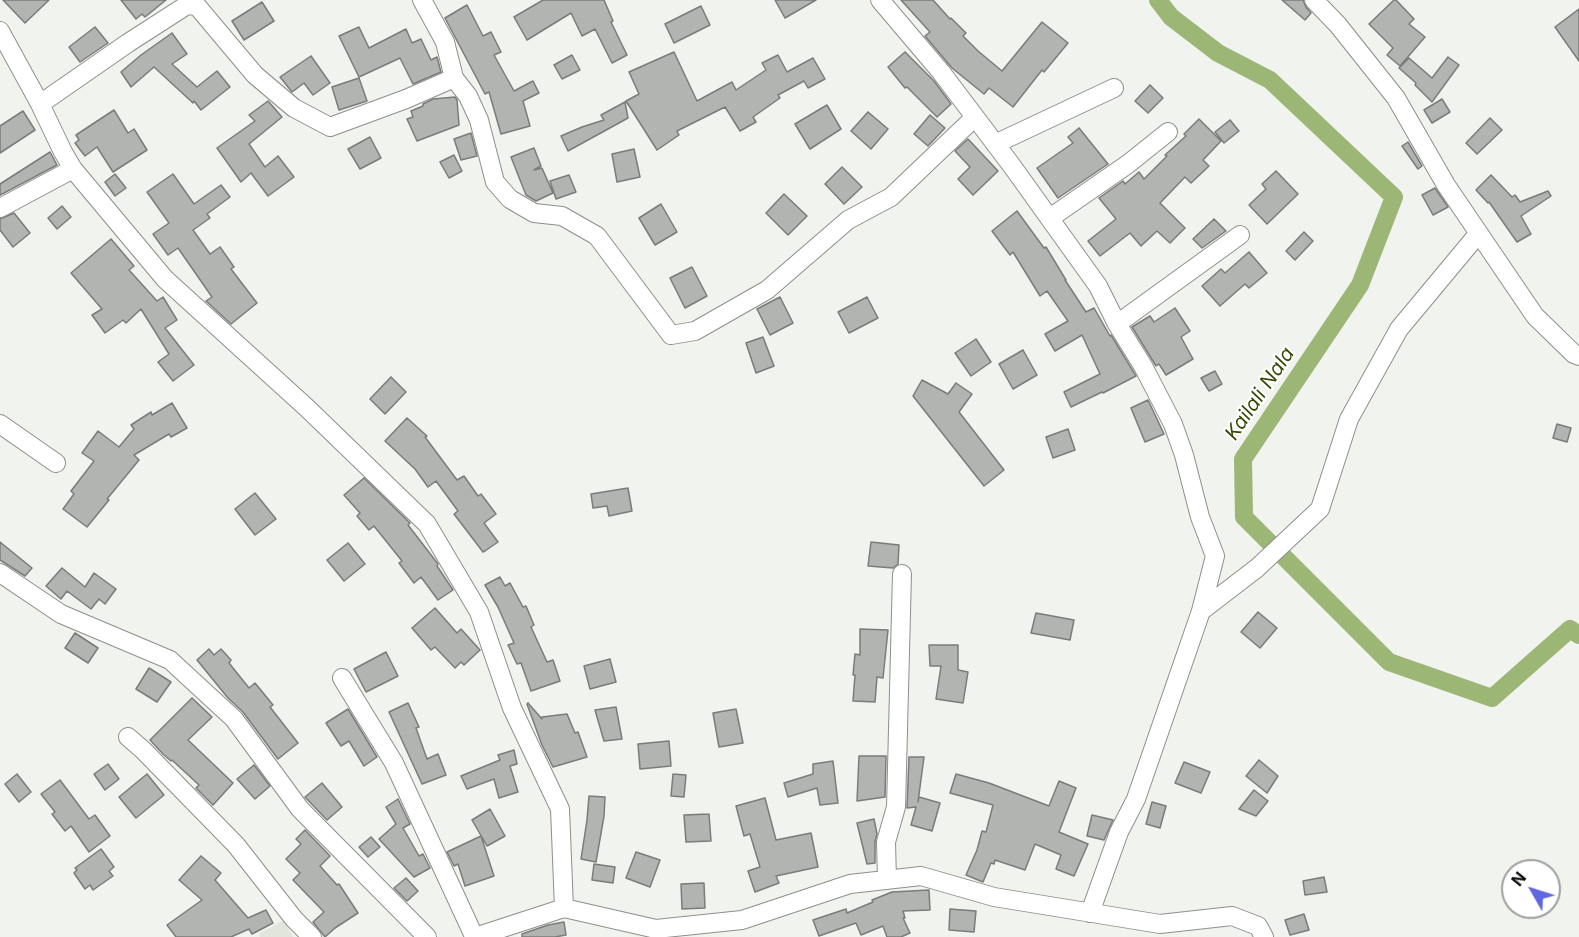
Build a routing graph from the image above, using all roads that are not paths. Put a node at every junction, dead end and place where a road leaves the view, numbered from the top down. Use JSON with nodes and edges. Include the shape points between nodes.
{"nodes":[{"id":1,"x":422,"y":0,"type":"edge"},
{"id":2,"x":880,"y":0,"type":"edge"},
{"id":3,"x":1314,"y":0,"type":"edge"},
{"id":4,"x":0,"y":31,"type":"edge"},
{"id":5,"x":454,"y":78,"type":"junction"},
{"id":6,"x":1114,"y":88,"type":"dead end"},
{"id":7,"x":40,"y":104,"type":"junction"},
{"id":8,"x":975,"y":117,"type":"junction"},
{"id":9,"x":1168,"y":132,"type":"dead end"},
{"id":10,"x":995,"y":144,"type":"junction"},
{"id":11,"x":73,"y":169,"type":"junction"},
{"id":12,"x":0,"y":208,"type":"edge"},
{"id":13,"x":1050,"y":218,"type":"junction"},
{"id":14,"x":1478,"y":234,"type":"junction"},
{"id":15,"x":1240,"y":235,"type":"dead end"},
{"id":16,"x":1117,"y":324,"type":"junction"},
{"id":17,"x":1579,"y":356,"type":"edge"},
{"id":18,"x":0,"y":424,"type":"edge"},
{"id":19,"x":56,"y":463,"type":"dead end"},
{"id":20,"x":0,"y":573,"type":"edge"},
{"id":21,"x":902,"y":574,"type":"dead end"},
{"id":22,"x":1201,"y":611,"type":"junction"},
{"id":23,"x":342,"y":678,"type":"dead end"},
{"id":24,"x":128,"y":737,"type":"dead end"},
{"id":25,"x":887,"y":880,"type":"junction"},
{"id":26,"x":564,"y":908,"type":"junction"},
{"id":27,"x":1090,"y":913,"type":"junction"},
{"id":28,"x":312,"y":937,"type":"edge"},
{"id":29,"x":427,"y":937,"type":"edge"},
{"id":30,"x":476,"y":937,"type":"edge"},
{"id":31,"x":1264,"y":937,"type":"edge"}],
"edges":[{"from":1,"to":5,"type":"street","via":[[445,42]]},
{"from":2,"to":8,"type":"street"},
{"from":3,"to":14,"type":"street","via":[[1396,98]]},
{"from":4,"to":7,"type":"street"},
{"from":5,"to":7,"type":"street","via":[[330,127],[294,108],[255,75],[197,6],[187,5]]},
{"from":5,"to":8,"type":"street","via":[[479,120],[495,182],[510,199],[534,213],[562,216],[597,236],[671,335],[695,331],[767,290],[848,220],[891,197]]},
{"from":6,"to":10,"type":"street"},
{"from":7,"to":11,"type":"street"},
{"from":8,"to":10,"type":"street"},
{"from":9,"to":13,"type":"street"},
{"from":10,"to":13,"type":"street"},
{"from":11,"to":12,"type":"street"},
{"from":11,"to":26,"type":"street","via":[[165,279],[427,524],[479,612],[512,708],[560,808]]},
{"from":13,"to":16,"type":"street","via":[[1098,286]]},
{"from":14,"to":17,"type":"street","via":[[1535,316]]},
{"from":14,"to":22,"type":"street","via":[[1399,329],[1349,420],[1320,509],[1257,568]]},
{"from":15,"to":16,"type":"street"},
{"from":16,"to":22,"type":"street","via":[[1173,424],[1215,556]]},
{"from":18,"to":19,"type":"street"},
{"from":20,"to":29,"type":"street","via":[[61,614],[170,660],[234,719],[300,809]]},
{"from":21,"to":25,"type":"street","via":[[896,807],[886,842]]},
{"from":22,"to":27,"type":"street","via":[[1136,799],[1119,832]]},
{"from":23,"to":30,"type":"street","via":[[394,763]]},
{"from":24,"to":28,"type":"street","via":[[236,844],[294,920]]},
{"from":25,"to":26,"type":"street","via":[[850,884],[742,920],[656,929]]},
{"from":25,"to":27,"type":"street","via":[[921,876],[994,897]]},
{"from":26,"to":30,"type":"street"},
{"from":27,"to":31,"type":"street","via":[[1160,924],[1232,916],[1258,926]]}]}
